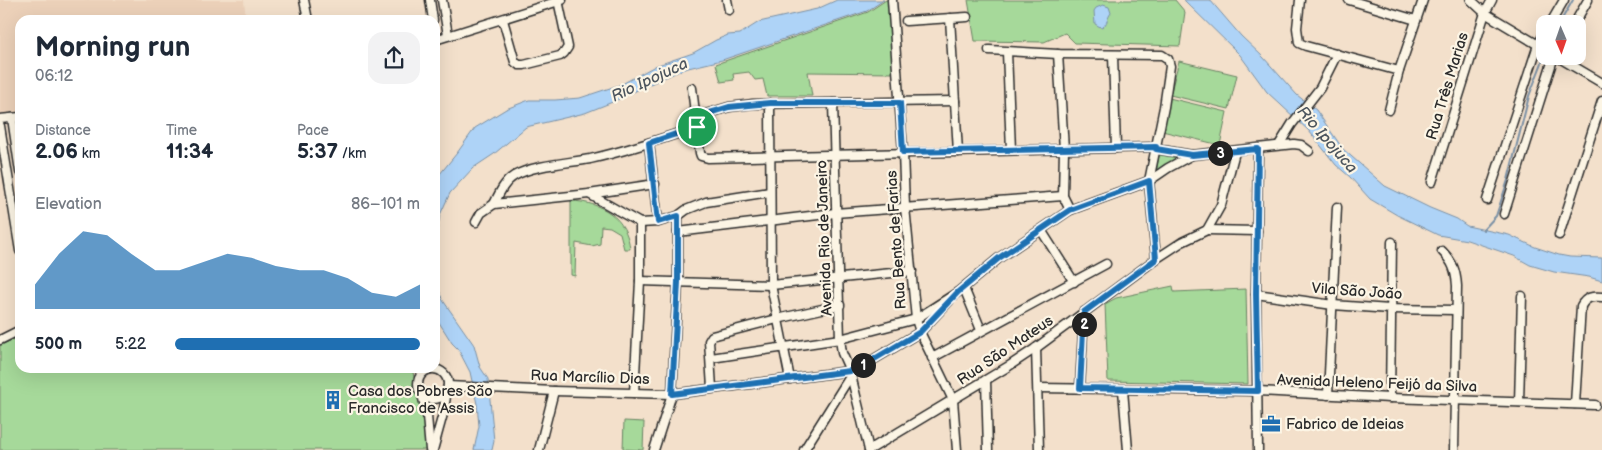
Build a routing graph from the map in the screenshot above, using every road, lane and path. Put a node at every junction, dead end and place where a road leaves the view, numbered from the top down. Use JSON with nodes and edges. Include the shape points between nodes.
{"nodes":[{"id":1,"x":304,"y":0,"type":"edge"},
{"id":2,"x":430,"y":0,"type":"edge"},
{"id":3,"x":442,"y":0,"type":"edge"},
{"id":4,"x":726,"y":0,"type":"edge"},
{"id":5,"x":892,"y":0,"type":"edge"},
{"id":6,"x":1300,"y":0,"type":"edge"},
{"id":7,"x":1349,"y":0,"type":"edge"},
{"id":8,"x":1423,"y":0,"type":"edge"},
{"id":9,"x":1471,"y":0,"type":"edge"},
{"id":10,"x":1492,"y":0,"type":"edge"},
{"id":11,"x":1564,"y":0,"type":"edge"},
{"id":12,"x":1588,"y":0,"type":"edge"},
{"id":13,"x":559,"y":1,"type":"edge"},
{"id":14,"x":729,"y":10,"type":"dead end"},
{"id":15,"x":1485,"y":13,"type":"junction"},
{"id":16,"x":307,"y":15,"type":"edge"},
{"id":17,"x":432,"y":15,"type":"edge"},
{"id":18,"x":1555,"y":15,"type":"edge"},
{"id":19,"x":1579,"y":15,"type":"edge"},
{"id":20,"x":967,"y":17,"type":"dead end"},
{"id":21,"x":950,"y":18,"type":"junction"},
{"id":22,"x":503,"y":20,"type":"junction"},
{"id":23,"x":1416,"y":20,"type":"junction"},
{"id":24,"x":906,"y":21,"type":"dead end"},
{"id":25,"x":448,"y":36,"type":"junction"},
{"id":26,"x":440,"y":37,"type":"edge"},
{"id":27,"x":1536,"y":44,"type":"edge"},
{"id":28,"x":989,"y":50,"type":"dead end"},
{"id":29,"x":1536,"y":51,"type":"edge"},
{"id":30,"x":1007,"y":52,"type":"junction"},
{"id":31,"x":1058,"y":54,"type":"junction"},
{"id":32,"x":1337,"y":54,"type":"junction"},
{"id":33,"x":1113,"y":55,"type":"junction"},
{"id":34,"x":1552,"y":65,"type":"edge"},
{"id":35,"x":1571,"y":65,"type":"edge"},
{"id":36,"x":1399,"y":71,"type":"junction"},
{"id":37,"x":1602,"y":83,"type":"edge"},
{"id":38,"x":692,"y":88,"type":"dead end"},
{"id":39,"x":1602,"y":101,"type":"edge"},
{"id":40,"x":955,"y":102,"type":"junction"},
{"id":41,"x":770,"y":103,"type":"junction"},
{"id":42,"x":833,"y":103,"type":"junction"},
{"id":43,"x":900,"y":103,"type":"junction"},
{"id":44,"x":1389,"y":110,"type":"dead end"},
{"id":45,"x":15,"y":117,"type":"edge"},
{"id":46,"x":696,"y":117,"type":"junction"},
{"id":47,"x":0,"y":119,"type":"edge"},
{"id":48,"x":0,"y":126,"type":"edge"},
{"id":49,"x":697,"y":127,"type":"junction"},
{"id":50,"x":649,"y":143,"type":"junction"},
{"id":51,"x":1279,"y":145,"type":"junction"},
{"id":52,"x":1116,"y":148,"type":"junction"},
{"id":53,"x":1156,"y":148,"type":"junction"},
{"id":54,"x":1064,"y":149,"type":"junction"},
{"id":55,"x":1258,"y":149,"type":"junction"},
{"id":56,"x":1011,"y":150,"type":"junction"},
{"id":57,"x":1309,"y":151,"type":"dead end"},
{"id":58,"x":903,"y":152,"type":"junction"},
{"id":59,"x":958,"y":152,"type":"junction"},
{"id":60,"x":1235,"y":152,"type":"junction"},
{"id":61,"x":836,"y":155,"type":"junction"},
{"id":62,"x":1192,"y":155,"type":"junction"},
{"id":63,"x":771,"y":156,"type":"junction"},
{"id":64,"x":1149,"y":181,"type":"junction"},
{"id":65,"x":1432,"y":182,"type":"dead end"},
{"id":66,"x":655,"y":184,"type":"junction"},
{"id":67,"x":770,"y":192,"type":"junction"},
{"id":68,"x":589,"y":194,"type":"junction"},
{"id":69,"x":1063,"y":196,"type":"junction"},
{"id":70,"x":1487,"y":200,"type":"dead end"},
{"id":71,"x":494,"y":204,"type":"junction"},
{"id":72,"x":905,"y":207,"type":"junction"},
{"id":73,"x":1338,"y":207,"type":"dead end"},
{"id":74,"x":1070,"y":210,"type":"junction"},
{"id":75,"x":835,"y":214,"type":"junction"},
{"id":76,"x":1504,"y":214,"type":"dead end"},
{"id":77,"x":678,"y":216,"type":"junction"},
{"id":78,"x":15,"y":220,"type":"edge"},
{"id":79,"x":770,"y":221,"type":"junction"},
{"id":80,"x":476,"y":222,"type":"dead end"},
{"id":81,"x":658,"y":222,"type":"junction"},
{"id":82,"x":640,"y":223,"type":"junction"},
{"id":83,"x":1041,"y":230,"type":"junction"},
{"id":84,"x":1207,"y":230,"type":"junction"},
{"id":85,"x":1257,"y":231,"type":"junction"},
{"id":86,"x":678,"y":232,"type":"junction"},
{"id":87,"x":1559,"y":235,"type":"dead end"},
{"id":88,"x":1392,"y":242,"type":"dead end"},
{"id":89,"x":1442,"y":251,"type":"dead end"},
{"id":90,"x":1156,"y":259,"type":"junction"},
{"id":91,"x":1106,"y":264,"type":"dead end"},
{"id":92,"x":912,"y":271,"type":"junction"},
{"id":93,"x":839,"y":277,"type":"junction"},
{"id":94,"x":640,"y":281,"type":"junction"},
{"id":95,"x":678,"y":282,"type":"junction"},
{"id":96,"x":1074,"y":282,"type":"junction"},
{"id":97,"x":771,"y":285,"type":"junction"},
{"id":98,"x":961,"y":290,"type":"junction"},
{"id":99,"x":1256,"y":294,"type":"junction"},
{"id":100,"x":1522,"y":296,"type":"dead end"},
{"id":101,"x":1602,"y":297,"type":"edge"},
{"id":102,"x":840,"y":305,"type":"junction"},
{"id":103,"x":1333,"y":305,"type":"junction"},
{"id":104,"x":1390,"y":309,"type":"junction"},
{"id":105,"x":1456,"y":310,"type":"junction"},
{"id":106,"x":1084,"y":312,"type":"junction"},
{"id":107,"x":777,"y":319,"type":"junction"},
{"id":108,"x":916,"y":319,"type":"junction"},
{"id":109,"x":981,"y":330,"type":"junction"},
{"id":110,"x":15,"y":332,"type":"edge"},
{"id":111,"x":920,"y":332,"type":"junction"},
{"id":112,"x":840,"y":339,"type":"junction"},
{"id":113,"x":0,"y":340,"type":"edge"},
{"id":114,"x":783,"y":347,"type":"junction"},
{"id":115,"x":1036,"y":348,"type":"junction"},
{"id":116,"x":711,"y":358,"type":"junction"},
{"id":117,"x":932,"y":358,"type":"junction"},
{"id":118,"x":440,"y":370,"type":"edge"},
{"id":119,"x":417,"y":373,"type":"edge"},
{"id":120,"x":423,"y":373,"type":"edge"},
{"id":121,"x":850,"y":373,"type":"junction"},
{"id":122,"x":419,"y":378,"type":"junction"},
{"id":123,"x":790,"y":379,"type":"junction"},
{"id":124,"x":986,"y":380,"type":"junction"},
{"id":125,"x":448,"y":388,"type":"junction"},
{"id":126,"x":712,"y":388,"type":"junction"},
{"id":127,"x":1038,"y":388,"type":"junction"},
{"id":128,"x":1080,"y":388,"type":"junction"},
{"id":129,"x":1123,"y":390,"type":"junction"},
{"id":130,"x":554,"y":391,"type":"junction"},
{"id":131,"x":1258,"y":391,"type":"junction"},
{"id":132,"x":634,"y":393,"type":"junction"},
{"id":133,"x":422,"y":394,"type":"junction"},
{"id":134,"x":672,"y":394,"type":"junction"},
{"id":135,"x":1328,"y":395,"type":"junction"},
{"id":136,"x":1390,"y":398,"type":"junction"},
{"id":137,"x":953,"y":400,"type":"junction"},
{"id":138,"x":1455,"y":400,"type":"junction"},
{"id":139,"x":1520,"y":402,"type":"junction"},
{"id":140,"x":1575,"y":404,"type":"junction"},
{"id":141,"x":1595,"y":405,"type":"dead end"},
{"id":142,"x":432,"y":450,"type":"edge"},
{"id":143,"x":539,"y":450,"type":"edge"},
{"id":144,"x":654,"y":450,"type":"edge"},
{"id":145,"x":804,"y":450,"type":"edge"},
{"id":146,"x":869,"y":450,"type":"edge"},
{"id":147,"x":957,"y":450,"type":"edge"},
{"id":148,"x":988,"y":450,"type":"edge"},
{"id":149,"x":1039,"y":450,"type":"edge"},
{"id":150,"x":1128,"y":450,"type":"edge"},
{"id":151,"x":1258,"y":450,"type":"edge"},
{"id":152,"x":1454,"y":450,"type":"edge"}],
"edges":[{"from":1,"to":16,"type":"street"},
{"from":2,"to":17,"type":"street"},
{"from":3,"to":25,"type":"street"},
{"from":4,"to":14,"type":"street"},
{"from":5,"to":43,"type":"street","name":"Rua Bento de Farias"},
{"from":6,"to":32,"type":"street","via":[[1299,43]]},
{"from":7,"to":23,"type":"street"},
{"from":8,"to":23,"type":"street"},
{"from":9,"to":15,"type":"street"},
{"from":10,"to":15,"type":"street","name":"Rua Três Marias"},
{"from":11,"to":18,"type":"street"},
{"from":12,"to":19,"type":"street"},
{"from":13,"to":22,"type":"street"},
{"from":13,"to":22,"type":"street","via":[[568,47],[564,53],[550,58],[524,65],[515,62]]},
{"from":15,"to":27,"type":"street"},
{"from":15,"to":65,"type":"street","name":"Rua Três Marias"},
{"from":20,"to":21,"type":"street"},
{"from":21,"to":24,"type":"street"},
{"from":21,"to":40,"type":"street"},
{"from":22,"to":25,"type":"street"},
{"from":23,"to":36,"type":"street"},
{"from":25,"to":26,"type":"street"},
{"from":28,"to":30,"type":"street"},
{"from":29,"to":70,"type":"street"},
{"from":30,"to":31,"type":"street"},
{"from":30,"to":56,"type":"street"},
{"from":31,"to":33,"type":"street"},
{"from":31,"to":54,"type":"street"},
{"from":32,"to":36,"type":"street"},
{"from":32,"to":51,"type":"street","via":[[1320,88]]},
{"from":33,"to":52,"type":"street"},
{"from":33,"to":53,"type":"street","via":[[1162,56],[1168,59],[1170,66]]},
{"from":34,"to":76,"type":"street"},
{"from":35,"to":37,"type":"street"},
{"from":36,"to":44,"type":"street"},
{"from":38,"to":46,"type":"street"},
{"from":39,"to":87,"type":"street"},
{"from":40,"to":43,"type":"street"},
{"from":40,"to":59,"type":"street"},
{"from":41,"to":42,"type":"street"},
{"from":41,"to":46,"type":"street","via":[[729,107]]},
{"from":41,"to":63,"type":"street"},
{"from":42,"to":43,"type":"street"},
{"from":42,"to":61,"type":"street","name":"Avenida Rio de Janeiro"},
{"from":43,"to":58,"type":"street","name":"Rua Bento de Farias"},
{"from":45,"to":47,"type":"street"},
{"from":46,"to":49,"type":"street"},
{"from":48,"to":78,"type":"street"},
{"from":49,"to":50,"type":"street"},
{"from":49,"to":63,"type":"street","via":[[701,156]]},
{"from":50,"to":66,"type":"street"},
{"from":50,"to":71,"type":"street","via":[[523,172],[509,179]]},
{"from":51,"to":55,"type":"street"},
{"from":51,"to":57,"type":"street","via":[[1298,144]]},
{"from":52,"to":53,"type":"street"},
{"from":52,"to":54,"type":"street"},
{"from":53,"to":62,"type":"street"},
{"from":53,"to":64,"type":"street"},
{"from":54,"to":56,"type":"street"},
{"from":54,"to":69,"type":"street"},
{"from":55,"to":60,"type":"street"},
{"from":55,"to":85,"type":"street"},
{"from":56,"to":59,"type":"street"},
{"from":58,"to":59,"type":"street"},
{"from":58,"to":61,"type":"street"},
{"from":58,"to":72,"type":"street","name":"Rua Bento de Farias"},
{"from":60,"to":62,"type":"street"},
{"from":60,"to":84,"type":"street","via":[[1222,205]]},
{"from":61,"to":63,"type":"street"},
{"from":61,"to":75,"type":"street","name":"Avenida Rio de Janeiro"},
{"from":62,"to":64,"type":"street"},
{"from":63,"to":67,"type":"street"},
{"from":64,"to":74,"type":"street"},
{"from":64,"to":90,"type":"street"},
{"from":66,"to":68,"type":"street"},
{"from":66,"to":81,"type":"street"},
{"from":67,"to":77,"type":"street","via":[[706,202]]},
{"from":67,"to":79,"type":"street"},
{"from":68,"to":71,"type":"street"},
{"from":68,"to":82,"type":"street"},
{"from":69,"to":72,"type":"street"},
{"from":69,"to":74,"type":"street"},
{"from":71,"to":80,"type":"street","via":[[481,212]]},
{"from":72,"to":75,"type":"street"},
{"from":72,"to":92,"type":"street","name":"Rua Bento de Farias"},
{"from":73,"to":103,"type":"street"},
{"from":74,"to":83,"type":"street"},
{"from":75,"to":79,"type":"street"},
{"from":75,"to":93,"type":"street","name":"Avenida Rio de Janeiro"},
{"from":77,"to":81,"type":"street"},
{"from":77,"to":86,"type":"street"},
{"from":79,"to":86,"type":"street"},
{"from":79,"to":97,"type":"street"},
{"from":81,"to":82,"type":"street"},
{"from":82,"to":94,"type":"street"},
{"from":83,"to":96,"type":"street"},
{"from":83,"to":98,"type":"street","via":[[999,258]]},
{"from":84,"to":85,"type":"street"},
{"from":84,"to":90,"type":"street","name":"Rua São Mateus"},
{"from":85,"to":99,"type":"street"},
{"from":86,"to":95,"type":"street"},
{"from":88,"to":104,"type":"street"},
{"from":89,"to":105,"type":"street","via":[[1454,265],[1457,275]]},
{"from":90,"to":106,"type":"street","name":"Rua São Mateus"},
{"from":91,"to":96,"type":"street"},
{"from":92,"to":93,"type":"street"},
{"from":92,"to":108,"type":"street","name":"Rua Bento de Farias"},
{"from":93,"to":97,"type":"street"},
{"from":93,"to":102,"type":"street","name":"Avenida Rio de Janeiro"},
{"from":94,"to":95,"type":"street"},
{"from":94,"to":132,"type":"street"},
{"from":95,"to":97,"type":"street"},
{"from":95,"to":134,"type":"street"},
{"from":96,"to":109,"type":"street"},
{"from":97,"to":107,"type":"street"},
{"from":98,"to":108,"type":"street"},
{"from":98,"to":109,"type":"street"},
{"from":98,"to":111,"type":"street"},
{"from":99,"to":103,"type":"street","name":"Vila São João"},
{"from":99,"to":131,"type":"street"},
{"from":100,"to":139,"type":"street"},
{"from":101,"to":140,"type":"street","via":[[1588,298],[1581,306]]},
{"from":102,"to":107,"type":"street"},
{"from":102,"to":112,"type":"street","name":"Avenida Rio de Janeiro"},
{"from":103,"to":104,"type":"street","name":"Vila São João"},
{"from":103,"to":135,"type":"street"},
{"from":104,"to":105,"type":"street","name":"Vila São João"},
{"from":104,"to":136,"type":"street"},
{"from":105,"to":138,"type":"street"},
{"from":106,"to":115,"type":"street","name":"Rua São Mateus"},
{"from":106,"to":128,"type":"street"},
{"from":107,"to":114,"type":"street"},
{"from":107,"to":116,"type":"street","via":[[710,338]]},
{"from":108,"to":111,"type":"street","name":"Rua Bento de Farias"},
{"from":108,"to":112,"type":"street"},
{"from":109,"to":117,"type":"street"},
{"from":110,"to":113,"type":"street"},
{"from":111,"to":117,"type":"street","name":"Rua Bento de Farias"},
{"from":111,"to":121,"type":"street"},
{"from":112,"to":114,"type":"street"},
{"from":112,"to":121,"type":"street","name":"Avenida Rio de Janeiro"},
{"from":114,"to":116,"type":"street"},
{"from":114,"to":123,"type":"street"},
{"from":115,"to":124,"type":"street","name":"Rua São Mateus"},
{"from":115,"to":127,"type":"street"},
{"from":116,"to":126,"type":"street"},
{"from":117,"to":137,"type":"street","name":"Rua Bento de Farias"},
{"from":118,"to":125,"type":"street","via":[[446,376]]},
{"from":119,"to":122,"type":"street"},
{"from":120,"to":122,"type":"street"},
{"from":121,"to":123,"type":"street","name":"Rua Marcílio Dias"},
{"from":121,"to":145,"type":"street"},
{"from":121,"to":146,"type":"street","name":"Avenida Rio de Janeiro"},
{"from":122,"to":133,"type":"street"},
{"from":123,"to":126,"type":"street","name":"Rua Marcílio Dias"},
{"from":124,"to":137,"type":"street","name":"Rua São Mateus"},
{"from":124,"to":148,"type":"street"},
{"from":125,"to":130,"type":"street","name":"Rua Marcílio Dias","via":[[468,386]]},
{"from":125,"to":133,"type":"street","via":[[444,395],[435,399]]},
{"from":125,"to":142,"type":"street"},
{"from":126,"to":134,"type":"street","name":"Rua Marcílio Dias"},
{"from":127,"to":128,"type":"street","name":"Avenida Heleno Feijó da Silva"},
{"from":127,"to":149,"type":"street"},
{"from":128,"to":129,"type":"street","name":"Avenida Heleno Feijó da Silva"},
{"from":129,"to":131,"type":"street","name":"Avenida Heleno Feijó da Silva"},
{"from":129,"to":150,"type":"street"},
{"from":130,"to":132,"type":"street","name":"Rua Marcílio Dias"},
{"from":130,"to":143,"type":"street"},
{"from":131,"to":135,"type":"street","name":"Avenida Heleno Feijó da Silva"},
{"from":131,"to":151,"type":"street"},
{"from":132,"to":134,"type":"street","name":"Rua Marcílio Dias"},
{"from":133,"to":142,"type":"street"},
{"from":134,"to":144,"type":"street"},
{"from":135,"to":136,"type":"street","name":"Avenida Heleno Feijó da Silva"},
{"from":136,"to":138,"type":"street","name":"Avenida Heleno Feijó da Silva"},
{"from":137,"to":146,"type":"street","name":"Rua São Mateus"},
{"from":137,"to":147,"type":"street"},
{"from":138,"to":139,"type":"street","name":"Avenida Heleno Feijó da Silva"},
{"from":138,"to":152,"type":"street"},
{"from":139,"to":140,"type":"street","name":"Avenida Heleno Feijó da Silva"},
{"from":140,"to":141,"type":"street","name":"Avenida Heleno Feijó da Silva"}]}
